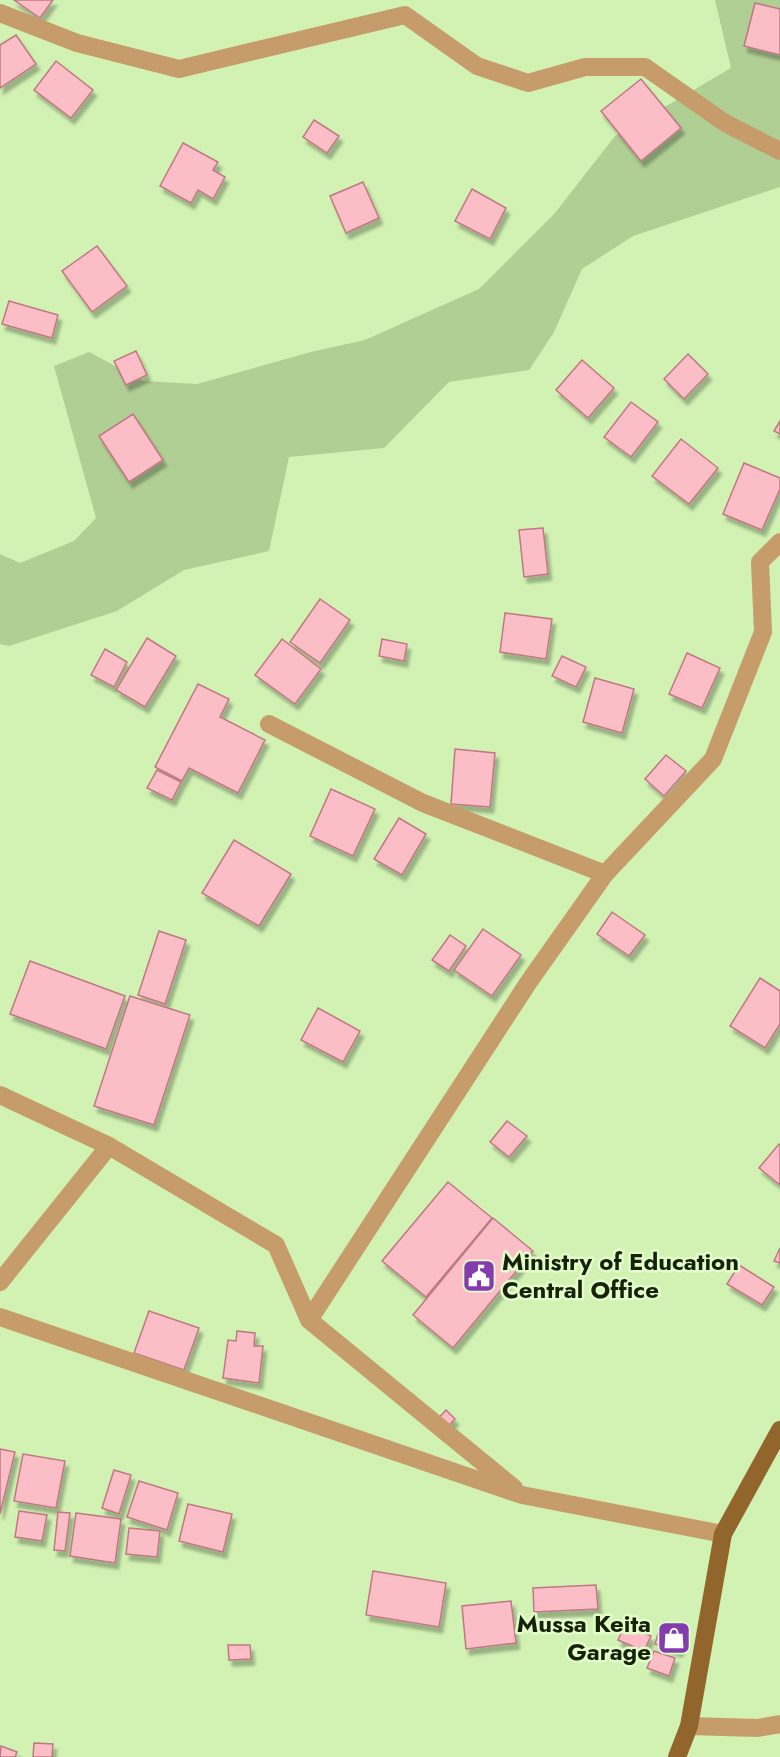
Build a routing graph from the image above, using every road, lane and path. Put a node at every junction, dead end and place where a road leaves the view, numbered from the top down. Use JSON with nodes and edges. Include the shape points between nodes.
{"nodes":[{"id":1,"x":0,"y":13,"type":"edge"},
{"id":2,"x":780,"y":151,"type":"edge"},
{"id":3,"x":780,"y":542,"type":"edge"},
{"id":4,"x":269,"y":724,"type":"dead end"},
{"id":5,"x":604,"y":874,"type":"junction"},
{"id":6,"x":0,"y":1095,"type":"edge"},
{"id":7,"x":109,"y":1146,"type":"junction"},
{"id":8,"x":0,"y":1282,"type":"edge"},
{"id":9,"x":0,"y":1317,"type":"edge"},
{"id":10,"x":309,"y":1320,"type":"junction"},
{"id":11,"x":780,"y":1430,"type":"edge"},
{"id":12,"x":522,"y":1495,"type":"junction"},
{"id":13,"x":723,"y":1534,"type":"junction"},
{"id":14,"x":780,"y":1724,"type":"edge"},
{"id":15,"x":689,"y":1726,"type":"junction"},
{"id":16,"x":677,"y":1757,"type":"edge"}],
"edges":[{"from":1,"to":2,"type":"street","via":[[77,43],[179,69],[405,15],[477,66],[528,83],[585,68],[645,67],[725,123]]},
{"from":3,"to":5,"type":"street","via":[[760,562],[763,632],[713,759]]},
{"from":4,"to":5,"type":"street","via":[[423,803]]},
{"from":5,"to":10,"type":"street","via":[[528,983]]},
{"from":6,"to":7,"type":"street"},
{"from":7,"to":8,"type":"street"},
{"from":7,"to":10,"type":"street","via":[[276,1245]]},
{"from":9,"to":12,"type":"street"},
{"from":10,"to":12,"type":"street"},
{"from":11,"to":13,"type":"main road"},
{"from":12,"to":13,"type":"street"},
{"from":13,"to":15,"type":"main road"},
{"from":14,"to":15,"type":"street","via":[[757,1728]]},
{"from":15,"to":16,"type":"main road"}]}
